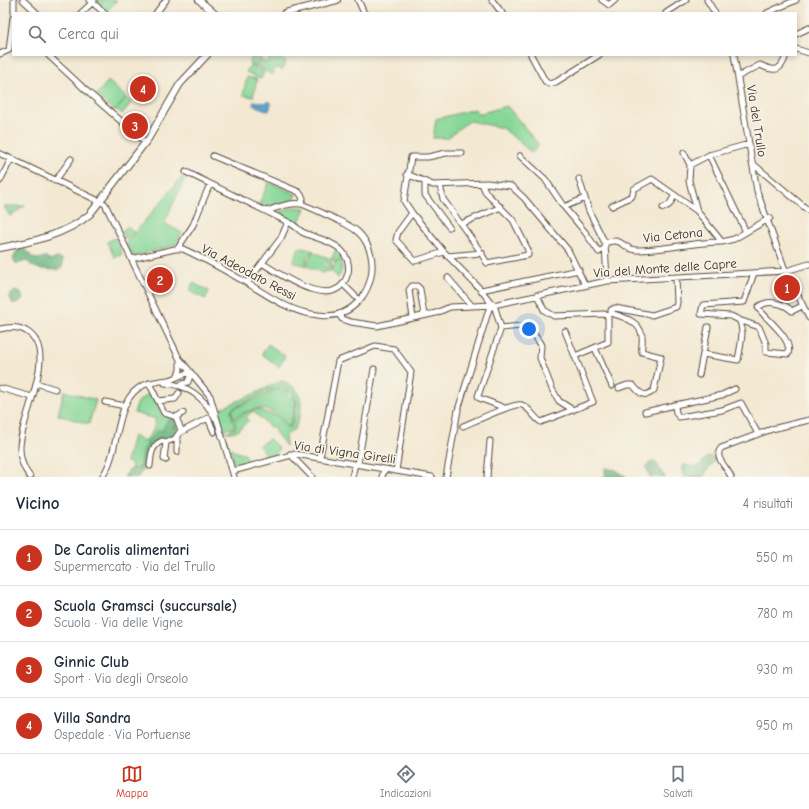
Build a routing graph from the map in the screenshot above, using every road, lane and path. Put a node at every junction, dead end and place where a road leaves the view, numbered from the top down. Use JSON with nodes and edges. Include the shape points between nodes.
{"nodes":[{"id":1,"x":14,"y":0,"type":"edge"},
{"id":2,"x":23,"y":0,"type":"edge"},
{"id":3,"x":166,"y":0,"type":"edge"},
{"id":4,"x":199,"y":0,"type":"edge"},
{"id":5,"x":338,"y":0,"type":"edge"},
{"id":6,"x":358,"y":0,"type":"edge"},
{"id":7,"x":492,"y":0,"type":"edge"},
{"id":8,"x":602,"y":0,"type":"edge"},
{"id":9,"x":615,"y":0,"type":"edge"},
{"id":10,"x":686,"y":0,"type":"edge"},
{"id":11,"x":704,"y":0,"type":"edge"},
{"id":12,"x":707,"y":0,"type":"edge"},
{"id":13,"x":796,"y":0,"type":"edge"},
{"id":14,"x":92,"y":1,"type":"edge"},
{"id":15,"x":14,"y":12,"type":"edge"},
{"id":16,"x":36,"y":12,"type":"edge"},
{"id":17,"x":82,"y":12,"type":"edge"},
{"id":18,"x":105,"y":12,"type":"edge"},
{"id":19,"x":157,"y":12,"type":"edge"},
{"id":20,"x":213,"y":12,"type":"edge"},
{"id":21,"x":289,"y":12,"type":"edge"},
{"id":22,"x":364,"y":12,"type":"edge"},
{"id":23,"x":501,"y":12,"type":"edge"},
{"id":24,"x":668,"y":12,"type":"edge"},
{"id":25,"x":710,"y":12,"type":"edge"},
{"id":26,"x":713,"y":12,"type":"edge"},
{"id":27,"x":769,"y":12,"type":"edge"},
{"id":28,"x":12,"y":26,"type":"edge"},
{"id":29,"x":809,"y":28,"type":"edge"},
{"id":30,"x":797,"y":34,"type":"edge"},
{"id":31,"x":797,"y":49,"type":"edge"},
{"id":32,"x":809,"y":53,"type":"edge"},
{"id":33,"x":0,"y":54,"type":"edge"},
{"id":34,"x":49,"y":56,"type":"edge"},
{"id":35,"x":206,"y":56,"type":"edge"},
{"id":36,"x":532,"y":56,"type":"edge"},
{"id":37,"x":597,"y":56,"type":"edge"},
{"id":38,"x":734,"y":56,"type":"edge"},
{"id":39,"x":737,"y":56,"type":"edge"},
{"id":40,"x":786,"y":56,"type":"edge"},
{"id":41,"x":740,"y":75,"type":"junction"},
{"id":42,"x":747,"y":119,"type":"junction"},
{"id":43,"x":146,"y":142,"type":"junction"},
{"id":44,"x":749,"y":144,"type":"junction"},
{"id":45,"x":462,"y":153,"type":"dead end"},
{"id":46,"x":684,"y":153,"type":"dead end"},
{"id":47,"x":1,"y":154,"type":"dead end"},
{"id":48,"x":709,"y":155,"type":"junction"},
{"id":49,"x":213,"y":156,"type":"dead end"},
{"id":50,"x":520,"y":156,"type":"dead end"},
{"id":51,"x":71,"y":158,"type":"dead end"},
{"id":52,"x":11,"y":159,"type":"junction"},
{"id":53,"x":754,"y":164,"type":"junction"},
{"id":54,"x":690,"y":165,"type":"junction"},
{"id":55,"x":186,"y":172,"type":"dead end"},
{"id":56,"x":407,"y":174,"type":"junction"},
{"id":57,"x":579,"y":179,"type":"dead end"},
{"id":58,"x":0,"y":181,"type":"edge"},
{"id":59,"x":55,"y":181,"type":"junction"},
{"id":60,"x":425,"y":183,"type":"junction"},
{"id":61,"x":210,"y":184,"type":"junction"},
{"id":62,"x":482,"y":184,"type":"junction"},
{"id":63,"x":440,"y":185,"type":"junction"},
{"id":64,"x":675,"y":195,"type":"junction"},
{"id":65,"x":585,"y":198,"type":"junction"},
{"id":66,"x":101,"y":202,"type":"junction"},
{"id":67,"x":301,"y":204,"type":"junction"},
{"id":68,"x":612,"y":206,"type":"dead end"},
{"id":69,"x":501,"y":207,"type":"junction"},
{"id":70,"x":564,"y":207,"type":"junction"},
{"id":71,"x":663,"y":208,"type":"dead end"},
{"id":72,"x":266,"y":211,"type":"junction"},
{"id":73,"x":696,"y":211,"type":"junction"},
{"id":74,"x":809,"y":211,"type":"edge"},
{"id":75,"x":412,"y":213,"type":"junction"},
{"id":76,"x":769,"y":219,"type":"junction"},
{"id":77,"x":288,"y":222,"type":"junction"},
{"id":78,"x":461,"y":224,"type":"junction"},
{"id":79,"x":449,"y":228,"type":"dead end"},
{"id":80,"x":746,"y":232,"type":"junction"},
{"id":81,"x":722,"y":242,"type":"junction"},
{"id":82,"x":605,"y":245,"type":"junction"},
{"id":83,"x":0,"y":248,"type":"edge"},
{"id":84,"x":178,"y":248,"type":"junction"},
{"id":85,"x":482,"y":253,"type":"junction"},
{"id":86,"x":446,"y":254,"type":"junction"},
{"id":87,"x":131,"y":259,"type":"junction"},
{"id":88,"x":262,"y":263,"type":"junction"},
{"id":89,"x":809,"y":264,"type":"edge"},
{"id":90,"x":579,"y":270,"type":"junction"},
{"id":91,"x":787,"y":271,"type":"junction"},
{"id":92,"x":754,"y":273,"type":"junction"},
{"id":93,"x":676,"y":277,"type":"junction"},
{"id":94,"x":448,"y":278,"type":"dead end"},
{"id":95,"x":607,"y":281,"type":"junction"},
{"id":96,"x":247,"y":283,"type":"junction"},
{"id":97,"x":342,"y":284,"type":"junction"},
{"id":98,"x":585,"y":285,"type":"junction"},
{"id":99,"x":480,"y":290,"type":"junction"},
{"id":100,"x":537,"y":295,"type":"junction"},
{"id":101,"x":359,"y":300,"type":"junction"},
{"id":102,"x":493,"y":305,"type":"junction"},
{"id":103,"x":472,"y":306,"type":"junction"},
{"id":104,"x":802,"y":306,"type":"junction"},
{"id":105,"x":809,"y":312,"type":"edge"},
{"id":106,"x":339,"y":314,"type":"junction"},
{"id":107,"x":424,"y":315,"type":"junction"},
{"id":108,"x":413,"y":318,"type":"junction"},
{"id":109,"x":809,"y":318,"type":"edge"},
{"id":110,"x":739,"y":320,"type":"junction"},
{"id":111,"x":708,"y":327,"type":"dead end"},
{"id":112,"x":501,"y":328,"type":"junction"},
{"id":113,"x":0,"y":329,"type":"edge"},
{"id":114,"x":565,"y":331,"type":"dead end"},
{"id":115,"x":595,"y":348,"type":"junction"},
{"id":116,"x":703,"y":354,"type":"junction"},
{"id":117,"x":575,"y":356,"type":"junction"},
{"id":118,"x":179,"y":358,"type":"junction"},
{"id":119,"x":374,"y":369,"type":"dead end"},
{"id":120,"x":192,"y":373,"type":"junction"},
{"id":121,"x":699,"y":376,"type":"dead end"},
{"id":122,"x":178,"y":377,"type":"junction"},
{"id":123,"x":36,"y":383,"type":"junction"},
{"id":124,"x":151,"y":383,"type":"junction"},
{"id":125,"x":179,"y":385,"type":"junction"},
{"id":126,"x":612,"y":386,"type":"dead end"},
{"id":127,"x":0,"y":388,"type":"edge"},
{"id":128,"x":619,"y":388,"type":"dead end"},
{"id":129,"x":55,"y":389,"type":"dead end"},
{"id":130,"x":735,"y":389,"type":"dead end"},
{"id":131,"x":179,"y":393,"type":"dead end"},
{"id":132,"x":32,"y":397,"type":"junction"},
{"id":133,"x":158,"y":401,"type":"junction"},
{"id":134,"x":105,"y":402,"type":"dead end"},
{"id":135,"x":675,"y":405,"type":"junction"},
{"id":136,"x":125,"y":406,"type":"junction"},
{"id":137,"x":505,"y":408,"type":"junction"},
{"id":138,"x":573,"y":410,"type":"junction"},
{"id":139,"x":645,"y":412,"type":"dead end"},
{"id":140,"x":183,"y":413,"type":"dead end"},
{"id":141,"x":176,"y":417,"type":"junction"},
{"id":142,"x":809,"y":420,"type":"edge"},
{"id":143,"x":463,"y":426,"type":"dead end"},
{"id":144,"x":220,"y":428,"type":"junction"},
{"id":145,"x":214,"y":432,"type":"dead end"},
{"id":146,"x":758,"y":434,"type":"junction"},
{"id":147,"x":178,"y":435,"type":"junction"},
{"id":148,"x":490,"y":441,"type":"dead end"},
{"id":149,"x":166,"y":442,"type":"junction"},
{"id":150,"x":177,"y":452,"type":"dead end"},
{"id":151,"x":290,"y":454,"type":"junction"},
{"id":152,"x":320,"y":457,"type":"junction"},
{"id":153,"x":166,"y":460,"type":"dead end"},
{"id":154,"x":356,"y":464,"type":"junction"},
{"id":155,"x":150,"y":466,"type":"dead end"},
{"id":156,"x":384,"y":468,"type":"junction"},
{"id":157,"x":396,"y":471,"type":"junction"},
{"id":158,"x":233,"y":474,"type":"edge"},
{"id":159,"x":409,"y":475,"type":"edge"},
{"id":160,"x":30,"y":477,"type":"edge"},
{"id":161,"x":102,"y":477,"type":"edge"},
{"id":162,"x":312,"y":477,"type":"edge"},
{"id":163,"x":352,"y":477,"type":"edge"},
{"id":164,"x":382,"y":477,"type":"edge"},
{"id":165,"x":432,"y":477,"type":"edge"},
{"id":166,"x":446,"y":477,"type":"edge"},
{"id":167,"x":487,"y":477,"type":"edge"},
{"id":168,"x":732,"y":477,"type":"edge"}],
"edges":[{"from":1,"to":15,"type":"street"},
{"from":2,"to":16,"type":"street"},
{"from":3,"to":19,"type":"street"},
{"from":4,"to":20,"type":"main road"},
{"from":5,"to":21,"type":"main road"},
{"from":6,"to":22,"type":"street"},
{"from":7,"to":23,"type":"street"},
{"from":8,"to":9,"type":"street","via":[[609,5]]},
{"from":10,"to":24,"type":"street"},
{"from":11,"to":25,"type":"street"},
{"from":12,"to":26,"type":"street"},
{"from":13,"to":27,"type":"street"},
{"from":14,"to":17,"type":"street"},
{"from":14,"to":18,"type":"street"},
{"from":28,"to":33,"type":"street","via":[[9,50]]},
{"from":29,"to":30,"type":"street"},
{"from":31,"to":32,"type":"street"},
{"from":34,"to":43,"type":"street"},
{"from":35,"to":43,"type":"main road","via":[[173,92]]},
{"from":36,"to":37,"type":"street","via":[[549,84]]},
{"from":38,"to":41,"type":"street","name":"Via del Trullo"},
{"from":39,"to":41,"type":"street","name":"Via del Trullo"},
{"from":40,"to":41,"type":"street","via":[[783,65],[777,70],[760,65]]},
{"from":41,"to":42,"type":"street","name":"Via del Trullo"},
{"from":42,"to":44,"type":"street","name":"Via del Trullo"},
{"from":42,"to":53,"type":"street","name":"Via del Trullo"},
{"from":43,"to":66,"type":"main road"},
{"from":44,"to":48,"type":"street"},
{"from":44,"to":53,"type":"street","name":"Via del Trullo"},
{"from":45,"to":56,"type":"street","via":[[412,156]]},
{"from":46,"to":54,"type":"street"},
{"from":47,"to":52,"type":"street"},
{"from":48,"to":54,"type":"street"},
{"from":48,"to":80,"type":"street"},
{"from":49,"to":67,"type":"street","via":[[299,192],[303,198]]},
{"from":50,"to":70,"type":"street","via":[[545,179]]},
{"from":51,"to":59,"type":"street"},
{"from":52,"to":58,"type":"street"},
{"from":52,"to":59,"type":"street"},
{"from":53,"to":74,"type":"street"},
{"from":53,"to":76,"type":"street","name":"Via del Trullo","via":[[759,190]]},
{"from":54,"to":73,"type":"street","via":[[689,181]]},
{"from":55,"to":61,"type":"street"},
{"from":56,"to":60,"type":"street"},
{"from":56,"to":75,"type":"street","via":[[404,199]]},
{"from":57,"to":65,"type":"street"},
{"from":59,"to":66,"type":"street"},
{"from":60,"to":63,"type":"street"},
{"from":60,"to":79,"type":"street","via":[[426,195]]},
{"from":61,"to":72,"type":"street"},
{"from":61,"to":84,"type":"street","via":[[193,225]]},
{"from":62,"to":63,"type":"street"},
{"from":62,"to":69,"type":"street","via":[[486,192]]},
{"from":62,"to":90,"type":"street","via":[[505,184],[516,190],[568,250]]},
{"from":63,"to":78,"type":"street","via":[[443,199]]},
{"from":64,"to":68,"type":"street","via":[[652,179],[635,188],[632,196]]},
{"from":64,"to":71,"type":"street","via":[[669,205]]},
{"from":64,"to":73,"type":"street"},
{"from":65,"to":70,"type":"street"},
{"from":65,"to":82,"type":"street"},
{"from":66,"to":83,"type":"main road","via":[[88,216],[66,230]]},
{"from":66,"to":87,"type":"street","via":[[106,206]]},
{"from":67,"to":72,"type":"street"},
{"from":67,"to":101,"type":"street","via":[[352,227],[365,242],[372,257],[372,272],[366,290]]},
{"from":69,"to":78,"type":"street"},
{"from":69,"to":85,"type":"street","via":[[513,220],[529,254],[488,264]]},
{"from":70,"to":82,"type":"street","name":"Via Cetona","via":[[599,252]]},
{"from":72,"to":77,"type":"street"},
{"from":73,"to":81,"type":"street"},
{"from":75,"to":86,"type":"street"},
{"from":75,"to":86,"type":"street","via":[[397,234],[396,240],[415,261]]},
{"from":76,"to":80,"type":"street","name":"Via Cetona"},
{"from":76,"to":91,"type":"street","name":"Via del Trullo"},
{"from":77,"to":88,"type":"street","via":[[281,238]]},
{"from":77,"to":97,"type":"street","via":[[342,252],[347,258],[348,267]]},
{"from":78,"to":85,"type":"street"},
{"from":80,"to":81,"type":"street","name":"Via Cetona"},
{"from":81,"to":82,"type":"street","name":"Via Cetona","via":[[634,250],[616,240]]},
{"from":82,"to":95,"type":"street"},
{"from":84,"to":87,"type":"street"},
{"from":84,"to":96,"type":"street","name":"Via Adeodato Ressi"},
{"from":85,"to":86,"type":"street"},
{"from":86,"to":99,"type":"street"},
{"from":87,"to":118,"type":"street"},
{"from":88,"to":96,"type":"street"},
{"from":88,"to":97,"type":"street","via":[[291,281],[313,290],[328,292]]},
{"from":89,"to":91,"type":"street","name":"Via del Monte delle Capre"},
{"from":90,"to":98,"type":"street"},
{"from":90,"to":99,"type":"street"},
{"from":91,"to":92,"type":"street","name":"Via del Monte delle Capre"},
{"from":91,"to":104,"type":"street","name":"Via del Trullo"},
{"from":91,"to":105,"type":"street","name":"Via del Trullo"},
{"from":92,"to":93,"type":"street","name":"Via del Monte delle Capre"},
{"from":92,"to":110,"type":"street","via":[[744,302],[703,305],[701,314],[731,316]]},
{"from":93,"to":95,"type":"street","name":"Via del Monte delle Capre"},
{"from":93,"to":128,"type":"street","via":[[676,307],[652,315],[614,308],[610,310],[611,313],[624,316],[637,326],[642,336],[642,352],[660,357],[654,390],[651,393],[642,395],[630,384]]},
{"from":94,"to":103,"type":"street"},
{"from":95,"to":98,"type":"street","name":"Via del Monte delle Capre"},
{"from":96,"to":106,"type":"street","name":"Via Adeodato Ressi","via":[[278,303],[300,311],[320,315]]},
{"from":97,"to":101,"type":"street"},
{"from":98,"to":100,"type":"street","name":"Via del Monte delle Capre"},
{"from":99,"to":102,"type":"street"},
{"from":100,"to":102,"type":"street","name":"Via del Monte delle Capre"},
{"from":100,"to":115,"type":"street","via":[[544,310],[554,316],[608,316],[608,341]]},
{"from":101,"to":106,"type":"street"},
{"from":102,"to":103,"type":"street","name":"Via del Monte delle Capre"},
{"from":102,"to":112,"type":"street"},
{"from":102,"to":166,"type":"street","via":[[489,310],[458,410]]},
{"from":103,"to":107,"type":"street","name":"Via del Monte delle Capre","via":[[450,307]]},
{"from":104,"to":109,"type":"street","name":"Via del Trullo"},
{"from":104,"to":110,"type":"street","via":[[792,311],[786,305],[776,303],[761,304],[758,307],[781,333],[789,350],[788,354],[766,352],[766,344],[759,327]]},
{"from":106,"to":108,"type":"street","name":"Via del Monte delle Capre","via":[[351,322],[374,326]]},
{"from":107,"to":108,"type":"street","name":"Via del Monte delle Capre"},
{"from":107,"to":108,"type":"street","via":[[420,289],[413,286],[409,290]]},
{"from":110,"to":116,"type":"street","via":[[741,327],[738,360]]},
{"from":111,"to":116,"type":"street"},
{"from":112,"to":137,"type":"street","via":[[478,396]]},
{"from":112,"to":138,"type":"street","via":[[521,326],[532,332],[541,345],[540,358],[550,385],[559,401]]},
{"from":113,"to":123,"type":"street","via":[[20,328],[38,342],[41,357]]},
{"from":114,"to":117,"type":"street"},
{"from":115,"to":117,"type":"street"},
{"from":115,"to":126,"type":"street"},
{"from":116,"to":121,"type":"street"},
{"from":117,"to":138,"type":"street","via":[[594,402]]},
{"from":118,"to":120,"type":"street"},
{"from":118,"to":122,"type":"street"},
{"from":119,"to":154,"type":"street"},
{"from":120,"to":122,"type":"street"},
{"from":120,"to":125,"type":"street","via":[[188,382]]},
{"from":120,"to":144,"type":"street","via":[[210,396]]},
{"from":122,"to":124,"type":"street"},
{"from":122,"to":125,"type":"street","via":[[176,382]]},
{"from":123,"to":129,"type":"street"},
{"from":123,"to":132,"type":"street"},
{"from":124,"to":125,"type":"street"},
{"from":124,"to":133,"type":"street"},
{"from":124,"to":136,"type":"street","via":[[133,392]]},
{"from":125,"to":144,"type":"street","via":[[202,399]]},
{"from":127,"to":132,"type":"street"},
{"from":130,"to":135,"type":"street","via":[[722,395]]},
{"from":131,"to":133,"type":"street","via":[[175,399]]},
{"from":132,"to":160,"type":"street","via":[[20,449],[22,462]]},
{"from":133,"to":141,"type":"street","via":[[164,413]]},
{"from":134,"to":136,"type":"street"},
{"from":135,"to":139,"type":"street"},
{"from":135,"to":146,"type":"street","via":[[677,416],[682,416],[722,410],[741,403]]},
{"from":136,"to":161,"type":"street","via":[[109,466]]},
{"from":137,"to":138,"type":"street","via":[[522,405],[541,422]]},
{"from":137,"to":143,"type":"street"},
{"from":140,"to":141,"type":"street"},
{"from":141,"to":147,"type":"street","via":[[180,424]]},
{"from":142,"to":146,"type":"street"},
{"from":144,"to":158,"type":"street"},
{"from":145,"to":147,"type":"street","via":[[208,418]]},
{"from":146,"to":168,"type":"street","via":[[719,450],[719,458]]},
{"from":147,"to":149,"type":"street"},
{"from":147,"to":150,"type":"street"},
{"from":148,"to":167,"type":"street"},
{"from":149,"to":153,"type":"street"},
{"from":149,"to":155,"type":"street","via":[[160,442],[152,450]]},
{"from":151,"to":152,"type":"street","name":"Via di Vigna Girelli"},
{"from":151,"to":158,"type":"street","name":"Via di Vigna Girelli"},
{"from":151,"to":162,"type":"street"},
{"from":152,"to":154,"type":"street","name":"Via di Vigna Girelli"},
{"from":152,"to":157,"type":"street","via":[[338,361],[378,346],[394,349],[411,372]]},
{"from":154,"to":156,"type":"street","name":"Via di Vigna Girelli"},
{"from":154,"to":163,"type":"street"},
{"from":156,"to":157,"type":"street","name":"Via di Vigna Girelli"},
{"from":156,"to":164,"type":"street"},
{"from":157,"to":159,"type":"street","name":"Via di Vigna Girelli"},
{"from":159,"to":165,"type":"street","name":"Via di Vigna Girelli"}]}
